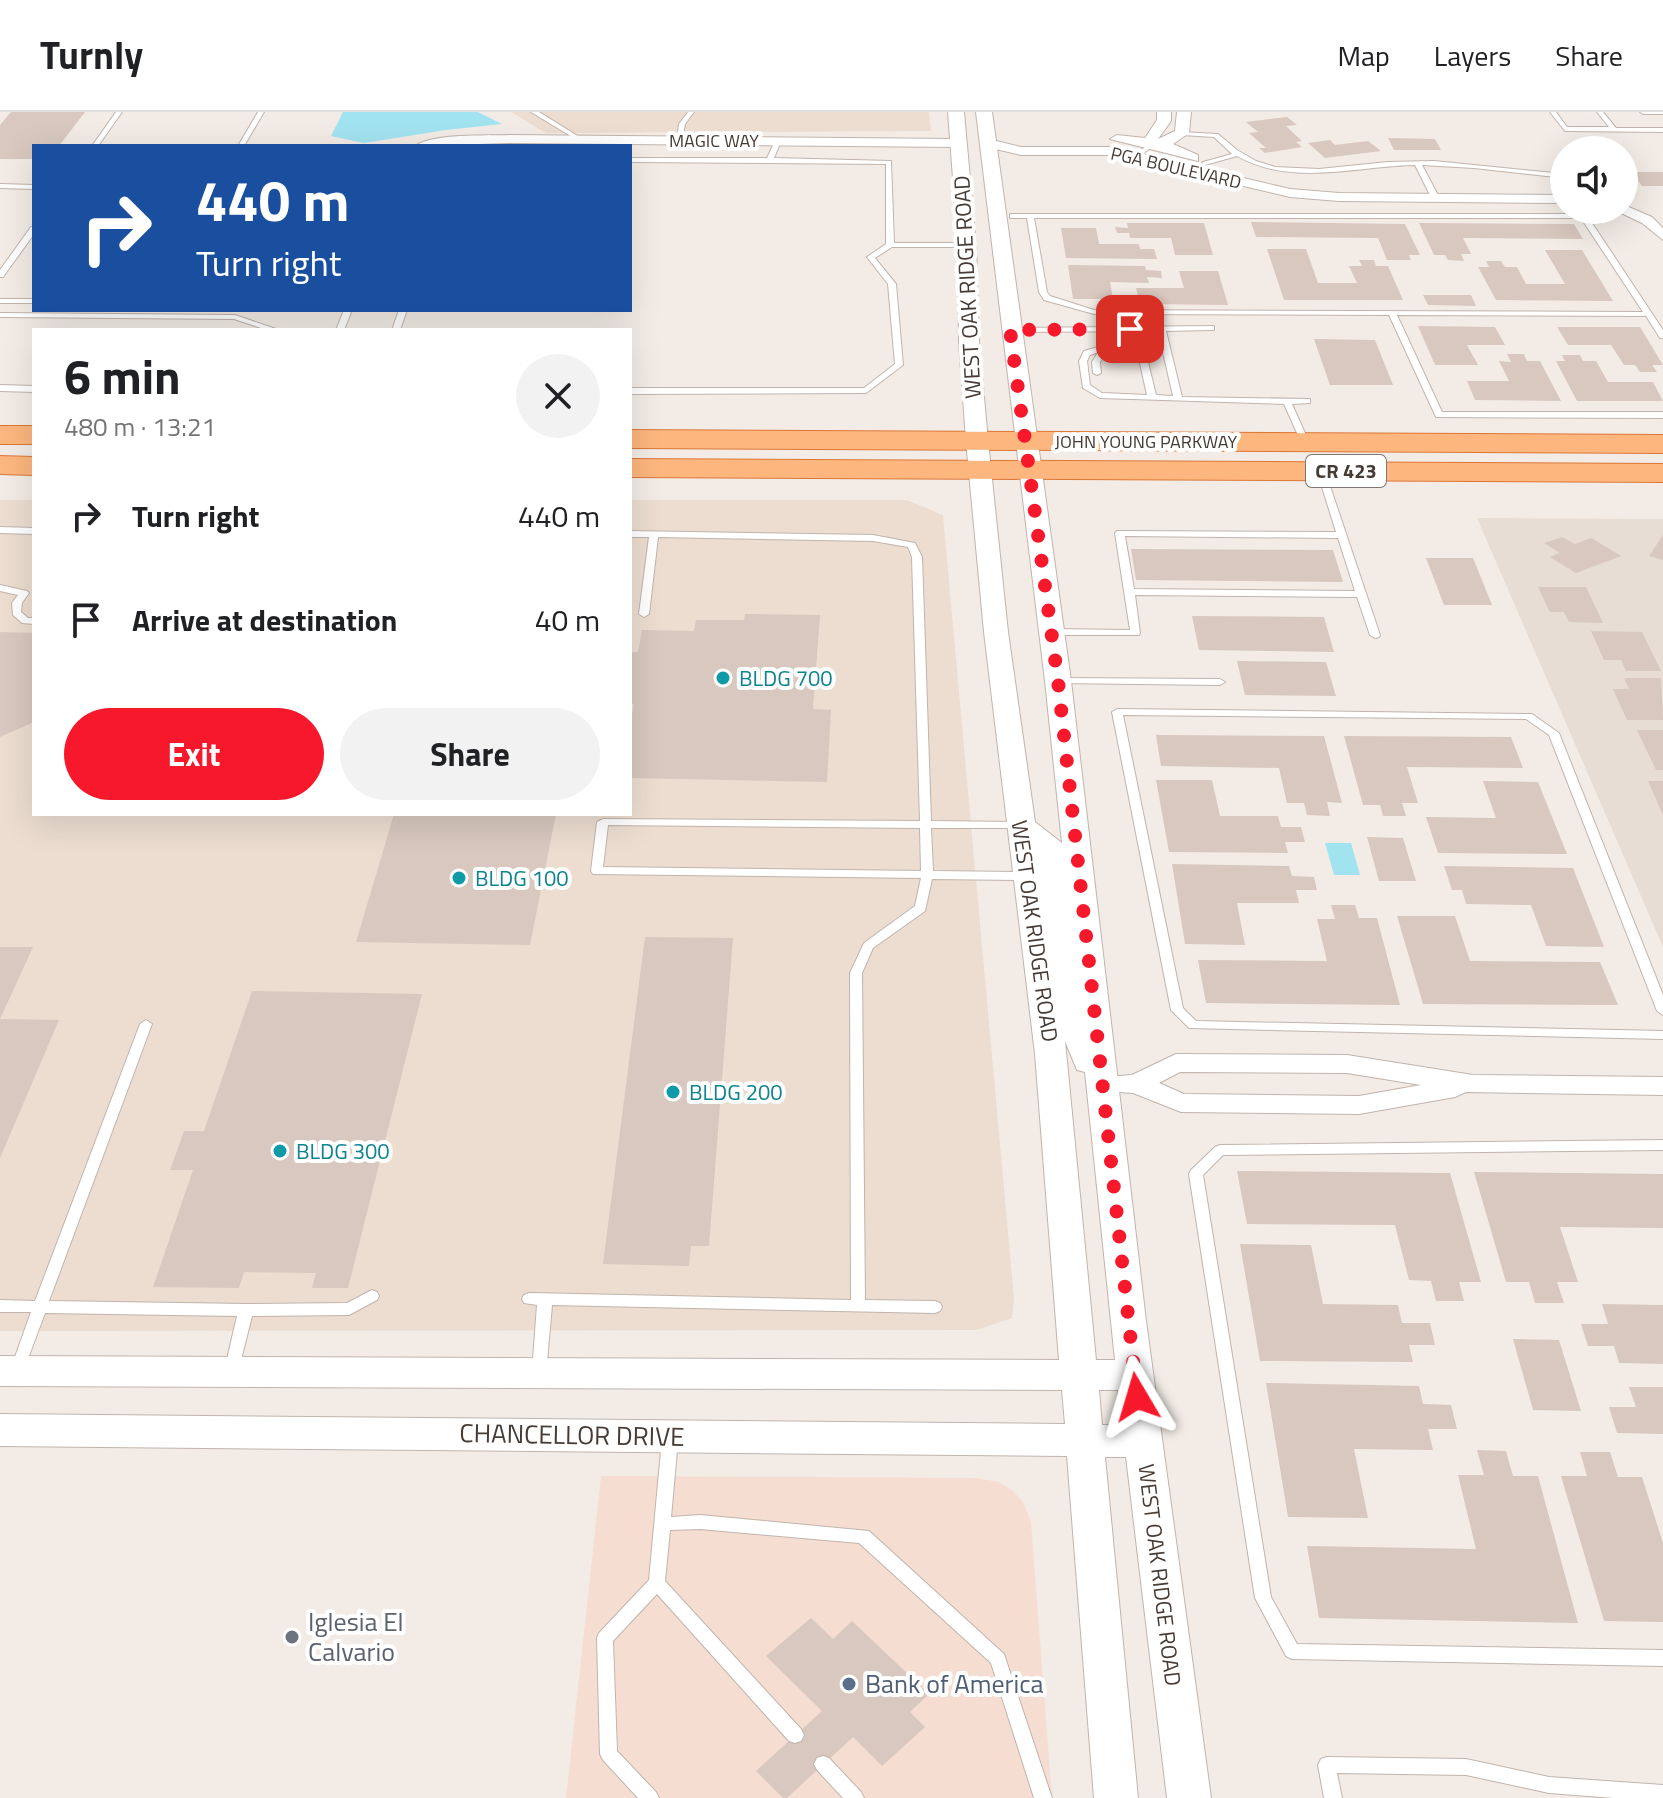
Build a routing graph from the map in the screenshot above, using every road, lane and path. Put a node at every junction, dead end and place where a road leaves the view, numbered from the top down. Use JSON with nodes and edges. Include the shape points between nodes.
{"nodes":[{"id":1,"x":119,"y":112,"type":"edge"},
{"id":2,"x":261,"y":112,"type":"edge"},
{"id":3,"x":534,"y":112,"type":"edge"},
{"id":4,"x":702,"y":112,"type":"edge"},
{"id":5,"x":956,"y":112,"type":"edge"},
{"id":6,"x":984,"y":112,"type":"edge"},
{"id":7,"x":1164,"y":112,"type":"edge"},
{"id":8,"x":1184,"y":112,"type":"edge"},
{"id":9,"x":1553,"y":112,"type":"edge"},
{"id":10,"x":1600,"y":112,"type":"edge"},
{"id":11,"x":1643,"y":112,"type":"edge"},
{"id":12,"x":1663,"y":112,"type":"edge"},
{"id":13,"x":689,"y":115,"type":"edge"},
{"id":14,"x":1614,"y":130,"type":"junction"},
{"id":15,"x":1663,"y":130,"type":"edge"},
{"id":16,"x":1182,"y":133,"type":"junction"},
{"id":17,"x":581,"y":140,"type":"junction"},
{"id":18,"x":679,"y":140,"type":"junction"},
{"id":19,"x":778,"y":141,"type":"junction"},
{"id":20,"x":958,"y":143,"type":"junction"},
{"id":21,"x":988,"y":143,"type":"junction"},
{"id":22,"x":96,"y":144,"type":"edge"},
{"id":23,"x":242,"y":144,"type":"edge"},
{"id":24,"x":437,"y":144,"type":"edge"},
{"id":25,"x":1153,"y":144,"type":"junction"},
{"id":26,"x":1235,"y":155,"type":"junction"},
{"id":27,"x":1136,"y":156,"type":"junction"},
{"id":28,"x":632,"y":160,"type":"edge"},
{"id":29,"x":770,"y":160,"type":"junction"},
{"id":30,"x":1205,"y":163,"type":"junction"},
{"id":31,"x":1418,"y":164,"type":"junction"},
{"id":32,"x":1550,"y":176,"type":"edge"},
{"id":33,"x":0,"y":186,"type":"edge"},
{"id":34,"x":32,"y":187,"type":"edge"},
{"id":35,"x":1432,"y":193,"type":"junction"},
{"id":36,"x":1550,"y":198,"type":"edge"},
{"id":37,"x":1013,"y":216,"type":"dead end"},
{"id":38,"x":1030,"y":216,"type":"junction"},
{"id":39,"x":1638,"y":216,"type":"edge"},
{"id":40,"x":32,"y":232,"type":"edge"},
{"id":41,"x":1663,"y":236,"type":"edge"},
{"id":42,"x":890,"y":245,"type":"junction"},
{"id":43,"x":967,"y":245,"type":"junction"},
{"id":44,"x":0,"y":275,"type":"edge"},
{"id":45,"x":0,"y":301,"type":"edge"},
{"id":46,"x":32,"y":301,"type":"edge"},
{"id":47,"x":1392,"y":313,"type":"junction"},
{"id":48,"x":1648,"y":314,"type":"junction"},
{"id":49,"x":0,"y":315,"type":"edge"},
{"id":50,"x":269,"y":328,"type":"edge"},
{"id":51,"x":1211,"y":328,"type":"dead end"},
{"id":52,"x":1161,"y":329,"type":"junction"},
{"id":53,"x":1010,"y":330,"type":"junction"},
{"id":54,"x":1663,"y":336,"type":"edge"},
{"id":55,"x":1166,"y":346,"type":"junction"},
{"id":56,"x":1129,"y":348,"type":"junction"},
{"id":57,"x":0,"y":388,"type":"edge"},
{"id":58,"x":32,"y":389,"type":"edge"},
{"id":59,"x":632,"y":391,"type":"edge"},
{"id":60,"x":1109,"y":396,"type":"junction"},
{"id":61,"x":1152,"y":398,"type":"junction"},
{"id":62,"x":1178,"y":399,"type":"junction"},
{"id":63,"x":1307,"y":401,"type":"dead end"},
{"id":64,"x":1287,"y":402,"type":"junction"},
{"id":65,"x":1663,"y":415,"type":"edge"},
{"id":66,"x":0,"y":435,"type":"edge"},
{"id":67,"x":32,"y":435,"type":"edge"},
{"id":68,"x":632,"y":439,"type":"edge"},
{"id":69,"x":1305,"y":442,"type":"junction"},
{"id":70,"x":1663,"y":444,"type":"edge"},
{"id":71,"x":978,"y":455,"type":"junction"},
{"id":72,"x":1026,"y":456,"type":"junction"},
{"id":73,"x":0,"y":465,"type":"edge"},
{"id":74,"x":32,"y":466,"type":"edge"},
{"id":75,"x":632,"y":468,"type":"edge"},
{"id":76,"x":1321,"y":471,"type":"junction"},
{"id":77,"x":1663,"y":473,"type":"edge"},
{"id":78,"x":0,"y":530,"type":"edge"},
{"id":79,"x":32,"y":531,"type":"edge"},
{"id":80,"x":632,"y":534,"type":"edge"},
{"id":81,"x":654,"y":534,"type":"junction"},
{"id":82,"x":1164,"y":534,"type":"junction"},
{"id":83,"x":1200,"y":534,"type":"junction"},
{"id":84,"x":1232,"y":534,"type":"junction"},
{"id":85,"x":1266,"y":535,"type":"junction"},
{"id":86,"x":1306,"y":535,"type":"junction"},
{"id":87,"x":1342,"y":535,"type":"junction"},
{"id":88,"x":1167,"y":549,"type":"dead end"},
{"id":89,"x":1204,"y":549,"type":"dead end"},
{"id":90,"x":1236,"y":549,"type":"dead end"},
{"id":91,"x":1270,"y":550,"type":"dead end"},
{"id":92,"x":1311,"y":550,"type":"dead end"},
{"id":93,"x":1172,"y":580,"type":"dead end"},
{"id":94,"x":1210,"y":580,"type":"dead end"},
{"id":95,"x":1243,"y":581,"type":"dead end"},
{"id":96,"x":1278,"y":581,"type":"dead end"},
{"id":97,"x":1320,"y":581,"type":"dead end"},
{"id":98,"x":0,"y":588,"type":"edge"},
{"id":99,"x":1130,"y":592,"type":"junction"},
{"id":100,"x":1174,"y":592,"type":"junction"},
{"id":101,"x":1213,"y":593,"type":"junction"},
{"id":102,"x":1246,"y":593,"type":"junction"},
{"id":103,"x":1281,"y":593,"type":"junction"},
{"id":104,"x":1323,"y":594,"type":"junction"},
{"id":105,"x":1361,"y":594,"type":"junction"},
{"id":106,"x":644,"y":614,"type":"dead end"},
{"id":107,"x":32,"y":621,"type":"edge"},
{"id":108,"x":1050,"y":632,"type":"junction"},
{"id":109,"x":1375,"y":635,"type":"dead end"},
{"id":110,"x":1058,"y":681,"type":"junction"},
{"id":111,"x":1220,"y":682,"type":"dead end"},
{"id":112,"x":924,"y":825,"type":"junction"},
{"id":113,"x":1020,"y":825,"type":"junction"},
{"id":114,"x":927,"y":875,"type":"junction"},
{"id":115,"x":1027,"y":876,"type":"junction"},
{"id":116,"x":1663,"y":1011,"type":"edge"},
{"id":117,"x":146,"y":1024,"type":"dead end"},
{"id":118,"x":1663,"y":1035,"type":"edge"},
{"id":119,"x":1102,"y":1084,"type":"junction"},
{"id":120,"x":1136,"y":1084,"type":"junction"},
{"id":121,"x":1473,"y":1084,"type":"junction"},
{"id":122,"x":1663,"y":1086,"type":"edge"},
{"id":123,"x":1663,"y":1145,"type":"edge"},
{"id":124,"x":372,"y":1296,"type":"dead end"},
{"id":125,"x":529,"y":1299,"type":"dead end"},
{"id":126,"x":545,"y":1300,"type":"junction"},
{"id":127,"x":0,"y":1306,"type":"edge"},
{"id":128,"x":858,"y":1306,"type":"junction"},
{"id":129,"x":40,"y":1307,"type":"junction"},
{"id":130,"x":935,"y":1307,"type":"dead end"},
{"id":131,"x":246,"y":1310,"type":"junction"},
{"id":132,"x":8,"y":1371,"type":"edge"},
{"id":133,"x":231,"y":1372,"type":"junction"},
{"id":134,"x":539,"y":1373,"type":"junction"},
{"id":135,"x":1078,"y":1375,"type":"junction"},
{"id":136,"x":1135,"y":1375,"type":"junction"},
{"id":137,"x":0,"y":1430,"type":"edge"},
{"id":138,"x":670,"y":1436,"type":"junction"},
{"id":139,"x":1083,"y":1441,"type":"junction"},
{"id":140,"x":1143,"y":1441,"type":"junction"},
{"id":141,"x":663,"y":1524,"type":"junction"},
{"id":142,"x":657,"y":1583,"type":"junction"},
{"id":143,"x":1663,"y":1658,"type":"edge"},
{"id":144,"x":795,"y":1735,"type":"dead end"},
{"id":145,"x":823,"y":1764,"type":"dead end"},
{"id":146,"x":1663,"y":1793,"type":"edge"},
{"id":147,"x":650,"y":1798,"type":"edge"},
{"id":148,"x":855,"y":1798,"type":"edge"},
{"id":149,"x":1043,"y":1798,"type":"edge"},
{"id":150,"x":1116,"y":1798,"type":"edge"},
{"id":151,"x":1189,"y":1798,"type":"edge"},
{"id":152,"x":1333,"y":1798,"type":"edge"}],
"edges":[{"from":1,"to":22,"type":"lane"},
{"from":2,"to":23,"type":"lane"},
{"from":3,"to":17,"type":"lane"},
{"from":4,"to":13,"type":"lane"},
{"from":5,"to":20,"type":"street","name":"WEST OAK RIDGE ROAD"},
{"from":6,"to":21,"type":"street","name":"WEST OAK RIDGE ROAD"},
{"from":7,"to":25,"type":"street","via":[[1164,121],[1151,136]]},
{"from":8,"to":16,"type":"street"},
{"from":9,"to":14,"type":"lane","via":[[1565,129]]},
{"from":10,"to":14,"type":"lane"},
{"from":11,"to":12,"type":"lane"},
{"from":13,"to":18,"type":"lane"},
{"from":14,"to":15,"type":"lane"},
{"from":16,"to":25,"type":"street"},
{"from":16,"to":26,"type":"lane","via":[[1216,135]]},
{"from":17,"to":18,"type":"street","name":"MAGIC WAY"},
{"from":17,"to":24,"type":"street","name":"MAGIC WAY"},
{"from":18,"to":19,"type":"street","name":"MAGIC WAY"},
{"from":19,"to":20,"type":"street","name":"MAGIC WAY"},
{"from":19,"to":29,"type":"lane"},
{"from":20,"to":21,"type":"street"},
{"from":20,"to":43,"type":"street","name":"WEST OAK RIDGE ROAD"},
{"from":21,"to":25,"type":"street","name":"PGA BOULEVARD","via":[[1047,137]]},
{"from":21,"to":27,"type":"street","name":"PGA BOULEVARD","via":[[1021,151]]},
{"from":21,"to":53,"type":"street","name":"WEST OAK RIDGE ROAD"},
{"from":25,"to":27,"type":"lane"},
{"from":25,"to":30,"type":"street","name":"PGA BOULEVARD"},
{"from":26,"to":30,"type":"lane"},
{"from":26,"to":31,"type":"lane","via":[[1294,172]]},
{"from":27,"to":35,"type":"street","name":"PGA BOULEVARD","via":[[1290,193]]},
{"from":28,"to":29,"type":"lane"},
{"from":29,"to":42,"type":"lane","via":[[889,162]]},
{"from":30,"to":35,"type":"street","name":"PGA BOULEVARD","via":[[1297,184]]},
{"from":31,"to":32,"type":"lane"},
{"from":31,"to":35,"type":"lane"},
{"from":33,"to":34,"type":"lane"},
{"from":35,"to":36,"type":"street","name":"PGA BOULEVARD"},
{"from":37,"to":38,"type":"lane"},
{"from":38,"to":47,"type":"lane","via":[[1043,292],[1054,302],[1082,310]]},
{"from":38,"to":48,"type":"lane","via":[[1583,216]]},
{"from":39,"to":41,"type":"street"},
{"from":40,"to":44,"type":"lane"},
{"from":42,"to":43,"type":"lane"},
{"from":42,"to":59,"type":"lane","via":[[871,257],[892,284],[899,365],[866,390]]},
{"from":43,"to":71,"type":"street","name":"WEST OAK RIDGE ROAD"},
{"from":45,"to":46,"type":"lane"},
{"from":47,"to":48,"type":"lane"},
{"from":47,"to":65,"type":"lane","via":[[1439,415]]},
{"from":48,"to":54,"type":"lane"},
{"from":49,"to":50,"type":"lane","via":[[235,317]]},
{"from":51,"to":52,"type":"lane"},
{"from":52,"to":53,"type":"lane"},
{"from":52,"to":55,"type":"lane"},
{"from":53,"to":72,"type":"street","name":"WEST OAK RIDGE ROAD"},
{"from":55,"to":56,"type":"lane"},
{"from":55,"to":62,"type":"lane"},
{"from":56,"to":60,"type":"lane","via":[[1096,362]]},
{"from":56,"to":60,"type":"lane","via":[[1102,347],[1087,353],[1083,361],[1090,392]]},
{"from":56,"to":61,"type":"lane","via":[[1143,358]]},
{"from":57,"to":58,"type":"lane"},
{"from":60,"to":61,"type":"lane"},
{"from":61,"to":62,"type":"lane"},
{"from":62,"to":64,"type":"lane"},
{"from":63,"to":64,"type":"lane"},
{"from":64,"to":69,"type":"lane"},
{"from":66,"to":67,"type":"highway"},
{"from":68,"to":71,"type":"highway","name":"JOHN YOUNG PARKWAY","number":"CR 423"},
{"from":69,"to":70,"type":"highway","name":"JOHN YOUNG PARKWAY","number":"CR 423"},
{"from":69,"to":72,"type":"highway","name":"JOHN YOUNG PARKWAY","number":"CR 423"},
{"from":71,"to":72,"type":"highway","name":"JOHN YOUNG PARKWAY","number":"CR 423"},
{"from":71,"to":75,"type":"highway","name":"JOHN YOUNG PARKWAY","number":"CR 423"},
{"from":71,"to":113,"type":"street","name":"WEST OAK RIDGE ROAD"},
{"from":72,"to":76,"type":"highway","name":"JOHN YOUNG PARKWAY","number":"CR 423"},
{"from":72,"to":108,"type":"street","name":"WEST OAK RIDGE ROAD"},
{"from":73,"to":74,"type":"highway"},
{"from":76,"to":77,"type":"highway","name":"JOHN YOUNG PARKWAY","number":"CR 423"},
{"from":76,"to":87,"type":"lane"},
{"from":78,"to":79,"type":"lane"},
{"from":80,"to":81,"type":"lane"},
{"from":81,"to":106,"type":"lane"},
{"from":81,"to":112,"type":"lane","via":[[820,535],[912,545],[917,557]]},
{"from":82,"to":83,"type":"lane"},
{"from":82,"to":88,"type":"lane"},
{"from":82,"to":99,"type":"lane","via":[[1120,533]]},
{"from":83,"to":84,"type":"lane"},
{"from":83,"to":89,"type":"lane"},
{"from":84,"to":85,"type":"lane"},
{"from":84,"to":90,"type":"lane"},
{"from":85,"to":86,"type":"lane"},
{"from":85,"to":91,"type":"lane"},
{"from":86,"to":87,"type":"lane"},
{"from":86,"to":92,"type":"lane"},
{"from":87,"to":105,"type":"lane"},
{"from":93,"to":100,"type":"lane"},
{"from":94,"to":101,"type":"lane"},
{"from":95,"to":102,"type":"lane"},
{"from":96,"to":103,"type":"lane"},
{"from":97,"to":104,"type":"lane"},
{"from":98,"to":107,"type":"lane","via":[[24,593],[16,613]]},
{"from":99,"to":100,"type":"lane"},
{"from":99,"to":108,"type":"lane","via":[[1135,633]]},
{"from":100,"to":101,"type":"lane"},
{"from":101,"to":102,"type":"lane"},
{"from":102,"to":103,"type":"lane"},
{"from":103,"to":104,"type":"lane"},
{"from":104,"to":105,"type":"lane"},
{"from":105,"to":109,"type":"lane"},
{"from":108,"to":110,"type":"street","name":"WEST OAK RIDGE ROAD"},
{"from":110,"to":111,"type":"lane"},
{"from":110,"to":119,"type":"street","name":"WEST OAK RIDGE ROAD"},
{"from":112,"to":113,"type":"lane"},
{"from":112,"to":114,"type":"lane"},
{"from":112,"to":114,"type":"lane","via":[[603,822],[597,871]]},
{"from":113,"to":115,"type":"street","name":"WEST OAK RIDGE ROAD"},
{"from":113,"to":119,"type":"street","via":[[1049,845],[1056,864],[1073,1019],[1083,1055]]},
{"from":114,"to":115,"type":"lane"},
{"from":114,"to":128,"type":"lane","via":[[921,908],[868,946],[856,973]]},
{"from":115,"to":135,"type":"street","name":"WEST OAK RIDGE ROAD","via":[[1051,1054]]},
{"from":116,"to":118,"type":"lane","via":[[1554,733],[1542,723],[1528,716],[1117,712],[1177,1010],[1193,1025]]},
{"from":117,"to":129,"type":"lane"},
{"from":119,"to":120,"type":"street"},
{"from":119,"to":136,"type":"street","name":"WEST OAK RIDGE ROAD"},
{"from":120,"to":121,"type":"street","via":[[1181,1103],[1359,1105]]},
{"from":120,"to":121,"type":"street","via":[[1176,1063],[1190,1063],[1347,1064]]},
{"from":121,"to":122,"type":"street"},
{"from":123,"to":143,"type":"lane","via":[[1220,1150],[1196,1174],[1263,1598],[1292,1651]]},
{"from":124,"to":131,"type":"lane","via":[[349,1309]]},
{"from":125,"to":126,"type":"lane"},
{"from":126,"to":128,"type":"lane"},
{"from":126,"to":134,"type":"lane"},
{"from":127,"to":129,"type":"lane"},
{"from":128,"to":130,"type":"lane"},
{"from":129,"to":131,"type":"lane"},
{"from":129,"to":132,"type":"lane"},
{"from":131,"to":133,"type":"lane"},
{"from":132,"to":133,"type":"street"},
{"from":133,"to":134,"type":"street"},
{"from":134,"to":135,"type":"street"},
{"from":135,"to":136,"type":"street"},
{"from":135,"to":139,"type":"street","name":"WEST OAK RIDGE ROAD"},
{"from":136,"to":140,"type":"street","name":"WEST OAK RIDGE ROAD"},
{"from":137,"to":138,"type":"street","name":"CHANCELLOR DRIVE"},
{"from":138,"to":139,"type":"street","name":"CHANCELLOR DRIVE"},
{"from":138,"to":141,"type":"lane"},
{"from":139,"to":140,"type":"street","name":"CHANCELLOR DRIVE"},
{"from":139,"to":150,"type":"street","name":"WEST OAK RIDGE ROAD"},
{"from":140,"to":151,"type":"street","name":"WEST OAK RIDGE ROAD"},
{"from":141,"to":142,"type":"lane"},
{"from":141,"to":149,"type":"lane","via":[[700,1522],[863,1536],[998,1659]]},
{"from":142,"to":144,"type":"lane"},
{"from":142,"to":147,"type":"lane","via":[[605,1638],[609,1754]]},
{"from":145,"to":148,"type":"lane"},
{"from":146,"to":152,"type":"lane","via":[[1549,1785],[1466,1767],[1327,1765]]}]}
